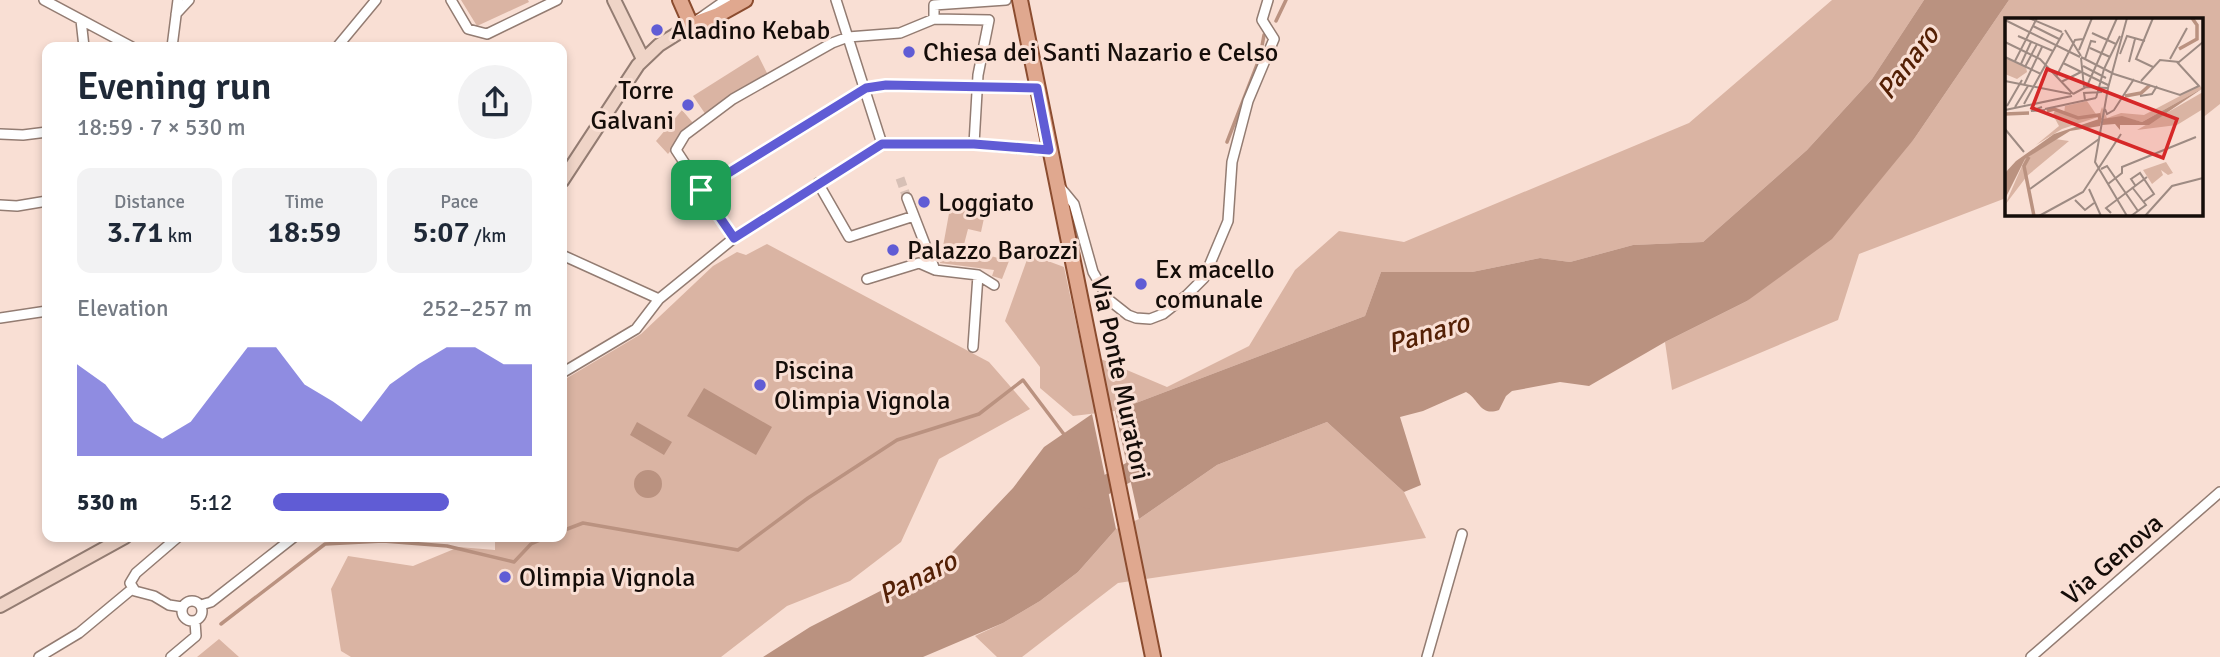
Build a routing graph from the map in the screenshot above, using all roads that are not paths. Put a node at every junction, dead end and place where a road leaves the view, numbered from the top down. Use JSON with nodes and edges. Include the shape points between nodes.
{"nodes":[{"id":1,"x":44,"y":0,"type":"edge"},
{"id":2,"x":178,"y":0,"type":"edge"},
{"id":3,"x":189,"y":0,"type":"edge"},
{"id":4,"x":376,"y":0,"type":"edge"},
{"id":5,"x":452,"y":0,"type":"edge"},
{"id":6,"x":557,"y":0,"type":"edge"},
{"id":7,"x":614,"y":0,"type":"edge"},
{"id":8,"x":680,"y":0,"type":"edge"},
{"id":9,"x":726,"y":0,"type":"edge"},
{"id":10,"x":745,"y":0,"type":"edge"},
{"id":11,"x":836,"y":0,"type":"edge"},
{"id":12,"x":1006,"y":0,"type":"edge"},
{"id":13,"x":1268,"y":0,"type":"edge"},
{"id":14,"x":1019,"y":4,"type":"edge"},
{"id":15,"x":176,"y":14,"type":"junction"},
{"id":16,"x":934,"y":19,"type":"junction"},
{"id":17,"x":81,"y":20,"type":"junction"},
{"id":18,"x":691,"y":25,"type":"junction"},
{"id":19,"x":848,"y":37,"type":"junction"},
{"id":20,"x":84,"y":42,"type":"edge"},
{"id":21,"x":123,"y":42,"type":"edge"},
{"id":22,"x":173,"y":42,"type":"edge"},
{"id":23,"x":341,"y":42,"type":"edge"},
{"id":24,"x":643,"y":59,"type":"junction"},
{"id":25,"x":977,"y":85,"type":"junction"},
{"id":26,"x":866,"y":88,"type":"junction"},
{"id":27,"x":1037,"y":88,"type":"junction"},
{"id":28,"x":42,"y":133,"type":"edge"},
{"id":29,"x":0,"y":134,"type":"edge"},
{"id":30,"x":882,"y":144,"type":"junction"},
{"id":31,"x":974,"y":144,"type":"junction"},
{"id":32,"x":1049,"y":150,"type":"junction"},
{"id":33,"x":567,"y":173,"type":"edge"},
{"id":34,"x":818,"y":183,"type":"junction"},
{"id":35,"x":1056,"y":183,"type":"junction"},
{"id":36,"x":701,"y":190,"type":"junction"},
{"id":37,"x":907,"y":198,"type":"tunnel mouth"},
{"id":38,"x":42,"y":202,"type":"edge"},
{"id":39,"x":0,"y":205,"type":"edge"},
{"id":40,"x":914,"y":216,"type":"junction"},
{"id":41,"x":734,"y":238,"type":"junction"},
{"id":42,"x":567,"y":257,"type":"edge"},
{"id":43,"x":935,"y":270,"type":"junction"},
{"id":44,"x":978,"y":275,"type":"junction"},
{"id":45,"x":867,"y":279,"type":"dead end"},
{"id":46,"x":994,"y":285,"type":"dead end"},
{"id":47,"x":659,"y":299,"type":"junction"},
{"id":48,"x":42,"y":312,"type":"edge"},
{"id":49,"x":0,"y":318,"type":"edge"},
{"id":50,"x":973,"y":347,"type":"dead end"},
{"id":51,"x":567,"y":370,"type":"edge"},
{"id":52,"x":2220,"y":492,"type":"edge"},
{"id":53,"x":1462,"y":534,"type":"dead end"},
{"id":54,"x":116,"y":542,"type":"edge"},
{"id":55,"x":172,"y":542,"type":"edge"},
{"id":56,"x":288,"y":542,"type":"edge"},
{"id":57,"x":132,"y":589,"type":"junction"},
{"id":58,"x":201,"y":605,"type":"junction"},
{"id":59,"x":0,"y":607,"type":"edge"},
{"id":60,"x":182,"y":607,"type":"junction"},
{"id":61,"x":195,"y":621,"type":"junction"},
{"id":62,"x":39,"y":657,"type":"edge"},
{"id":63,"x":171,"y":657,"type":"edge"},
{"id":64,"x":1153,"y":657,"type":"edge"},
{"id":65,"x":1427,"y":657,"type":"edge"},
{"id":66,"x":2031,"y":657,"type":"edge"}],
"edges":[{"from":1,"to":17,"type":"street"},
{"from":2,"to":15,"type":"street"},
{"from":3,"to":15,"type":"street"},
{"from":4,"to":23,"type":"street"},
{"from":5,"to":6,"type":"street","via":[[468,29],[487,33]]},
{"from":7,"to":24,"type":"main road"},
{"from":8,"to":18,"type":"main road"},
{"from":9,"to":18,"type":"street"},
{"from":10,"to":18,"type":"main road"},
{"from":11,"to":19,"type":"street"},
{"from":12,"to":16,"type":"street","via":[[934,5]]},
{"from":13,"to":35,"type":"street","via":[[1262,20],[1274,39],[1248,101],[1233,162],[1228,221],[1204,278],[1187,295],[1150,319],[1136,318],[1109,300],[1093,272],[1074,204]]},
{"from":14,"to":27,"type":"main road","name":"Via Ponte Muratori"},
{"from":15,"to":22,"type":"street"},
{"from":16,"to":19,"type":"street","via":[[900,33]]},
{"from":16,"to":25,"type":"street","via":[[989,19]]},
{"from":17,"to":20,"type":"street"},
{"from":17,"to":21,"type":"street"},
{"from":18,"to":24,"type":"main road"},
{"from":19,"to":26,"type":"street"},
{"from":19,"to":36,"type":"street","via":[[733,99],[685,135],[676,150]]},
{"from":24,"to":33,"type":"main road"},
{"from":25,"to":26,"type":"street"},
{"from":25,"to":27,"type":"street"},
{"from":25,"to":31,"type":"street"},
{"from":26,"to":30,"type":"street"},
{"from":26,"to":36,"type":"street"},
{"from":27,"to":32,"type":"main road","name":"Via Ponte Muratori"},
{"from":28,"to":29,"type":"street"},
{"from":30,"to":31,"type":"street"},
{"from":30,"to":34,"type":"street"},
{"from":31,"to":32,"type":"street"},
{"from":32,"to":35,"type":"main road","name":"Via Ponte Muratori"},
{"from":34,"to":40,"type":"street","via":[[849,237]]},
{"from":34,"to":41,"type":"street"},
{"from":35,"to":64,"type":"main road","name":"Via Ponte Muratori"},
{"from":36,"to":41,"type":"street"},
{"from":37,"to":40,"type":"street"},
{"from":38,"to":39,"type":"street"},
{"from":40,"to":43,"type":"street"},
{"from":41,"to":47,"type":"street"},
{"from":42,"to":47,"type":"street"},
{"from":43,"to":44,"type":"street"},
{"from":43,"to":45,"type":"street","via":[[919,263]]},
{"from":44,"to":46,"type":"street"},
{"from":44,"to":50,"type":"street"},
{"from":47,"to":51,"type":"street","via":[[636,329]]},
{"from":48,"to":49,"type":"street"},
{"from":52,"to":66,"type":"street","name":"Via Genova"},
{"from":53,"to":65,"type":"street"},
{"from":54,"to":59,"type":"main road"},
{"from":55,"to":57,"type":"street","via":[[133,577]]},
{"from":56,"to":58,"type":"street"},
{"from":57,"to":60,"type":"street"},
{"from":57,"to":62,"type":"street","via":[[79,633]]},
{"from":58,"to":60,"type":"street","via":[[191,600]]},
{"from":58,"to":61,"type":"street","via":[[202,614]]},
{"from":60,"to":61,"type":"street","via":[[186,619]]},
{"from":61,"to":63,"type":"street","via":[[196,636]]}]}
